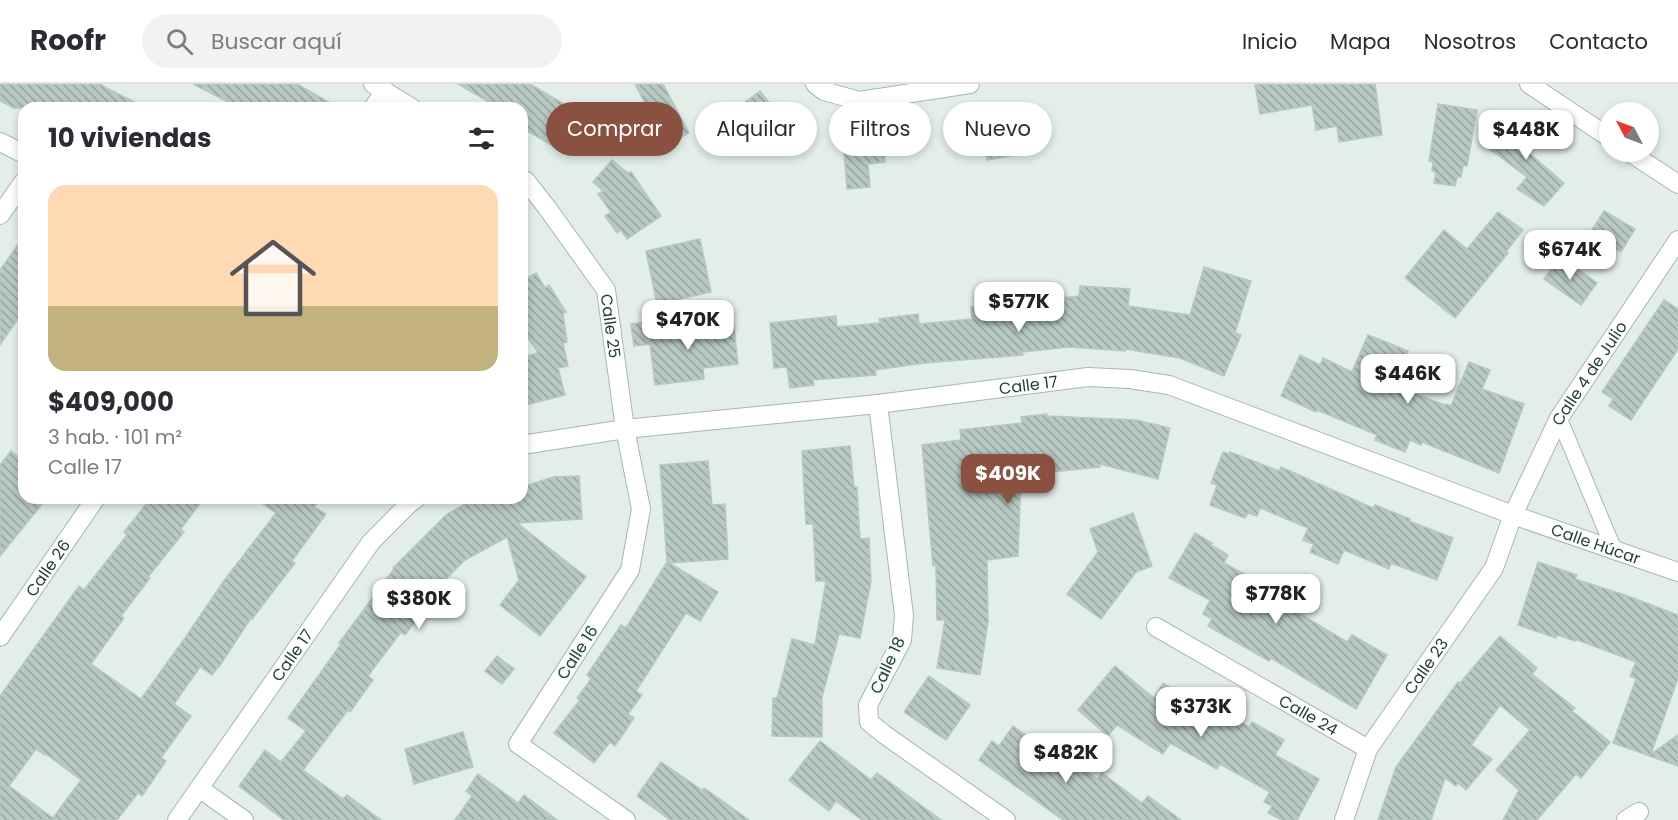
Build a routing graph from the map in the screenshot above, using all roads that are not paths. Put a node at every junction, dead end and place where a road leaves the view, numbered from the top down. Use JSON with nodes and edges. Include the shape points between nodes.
{"nodes":[{"id":1,"x":815,"y":84,"type":"edge"},
{"id":2,"x":970,"y":84,"type":"edge"},
{"id":3,"x":1529,"y":84,"type":"edge"},
{"id":4,"x":379,"y":87,"type":"edge"},
{"id":5,"x":375,"y":102,"type":"edge"},
{"id":6,"x":403,"y":102,"type":"edge"},
{"id":7,"x":1599,"y":131,"type":"edge"},
{"id":8,"x":0,"y":142,"type":"edge"},
{"id":9,"x":18,"y":151,"type":"edge"},
{"id":10,"x":1644,"y":162,"type":"edge"},
{"id":11,"x":1678,"y":184,"type":"edge"},
{"id":12,"x":528,"y":186,"type":"edge"},
{"id":13,"x":18,"y":190,"type":"edge"},
{"id":14,"x":0,"y":215,"type":"edge"},
{"id":15,"x":1678,"y":240,"type":"edge"},
{"id":16,"x":878,"y":404,"type":"junction"},
{"id":17,"x":1559,"y":418,"type":"junction"},
{"id":18,"x":625,"y":429,"type":"junction"},
{"id":19,"x":528,"y":444,"type":"edge"},
{"id":20,"x":92,"y":504,"type":"edge"},
{"id":21,"x":409,"y":504,"type":"edge"},
{"id":22,"x":1513,"y":515,"type":"junction"},
{"id":23,"x":1615,"y":552,"type":"junction"},
{"id":24,"x":1678,"y":572,"type":"edge"},
{"id":25,"x":1156,"y":627,"type":"dead end"},
{"id":26,"x":0,"y":637,"type":"edge"},
{"id":27,"x":1368,"y":748,"type":"junction"},
{"id":28,"x":199,"y":788,"type":"junction"},
{"id":29,"x":177,"y":820,"type":"edge"},
{"id":30,"x":244,"y":820,"type":"edge"},
{"id":31,"x":626,"y":820,"type":"edge"},
{"id":32,"x":1006,"y":820,"type":"edge"},
{"id":33,"x":1344,"y":820,"type":"edge"}],
"edges":[{"from":1,"to":2,"type":"street","via":[[824,91],[859,101]]},
{"from":3,"to":7,"type":"street"},
{"from":4,"to":5,"type":"street"},
{"from":4,"to":6,"type":"street"},
{"from":8,"to":9,"type":"street"},
{"from":10,"to":11,"type":"street"},
{"from":12,"to":18,"type":"street","name":"Calle 25","via":[[606,290]]},
{"from":13,"to":14,"type":"street"},
{"from":15,"to":17,"type":"street","name":"Calle 4 de Julio"},
{"from":16,"to":18,"type":"street","name":"Calle 17"},
{"from":16,"to":22,"type":"street","name":"Calle 17","via":[[1088,377],[1169,385]]},
{"from":16,"to":32,"type":"street","name":"Calle 18","via":[[904,615],[902,640],[868,705],[870,722]]},
{"from":17,"to":22,"type":"street","name":"Calle 4 de Julio"},
{"from":17,"to":23,"type":"lane"},
{"from":18,"to":19,"type":"street","name":"Calle 17"},
{"from":18,"to":31,"type":"street","name":"Calle 16","via":[[641,508],[630,570],[518,744]]},
{"from":20,"to":26,"type":"street","name":"Calle 26"},
{"from":21,"to":28,"type":"street","name":"Calle 17","via":[[371,542]]},
{"from":22,"to":23,"type":"street","name":"Calle Húcar"},
{"from":22,"to":27,"type":"street","name":"Calle 23","via":[[1494,568]]},
{"from":23,"to":24,"type":"street","name":"Calle Húcar"},
{"from":25,"to":27,"type":"street","name":"Calle 24"},
{"from":27,"to":33,"type":"street","name":"Calle 23"},
{"from":28,"to":29,"type":"street","name":"Calle 17"},
{"from":28,"to":30,"type":"street"}]}
